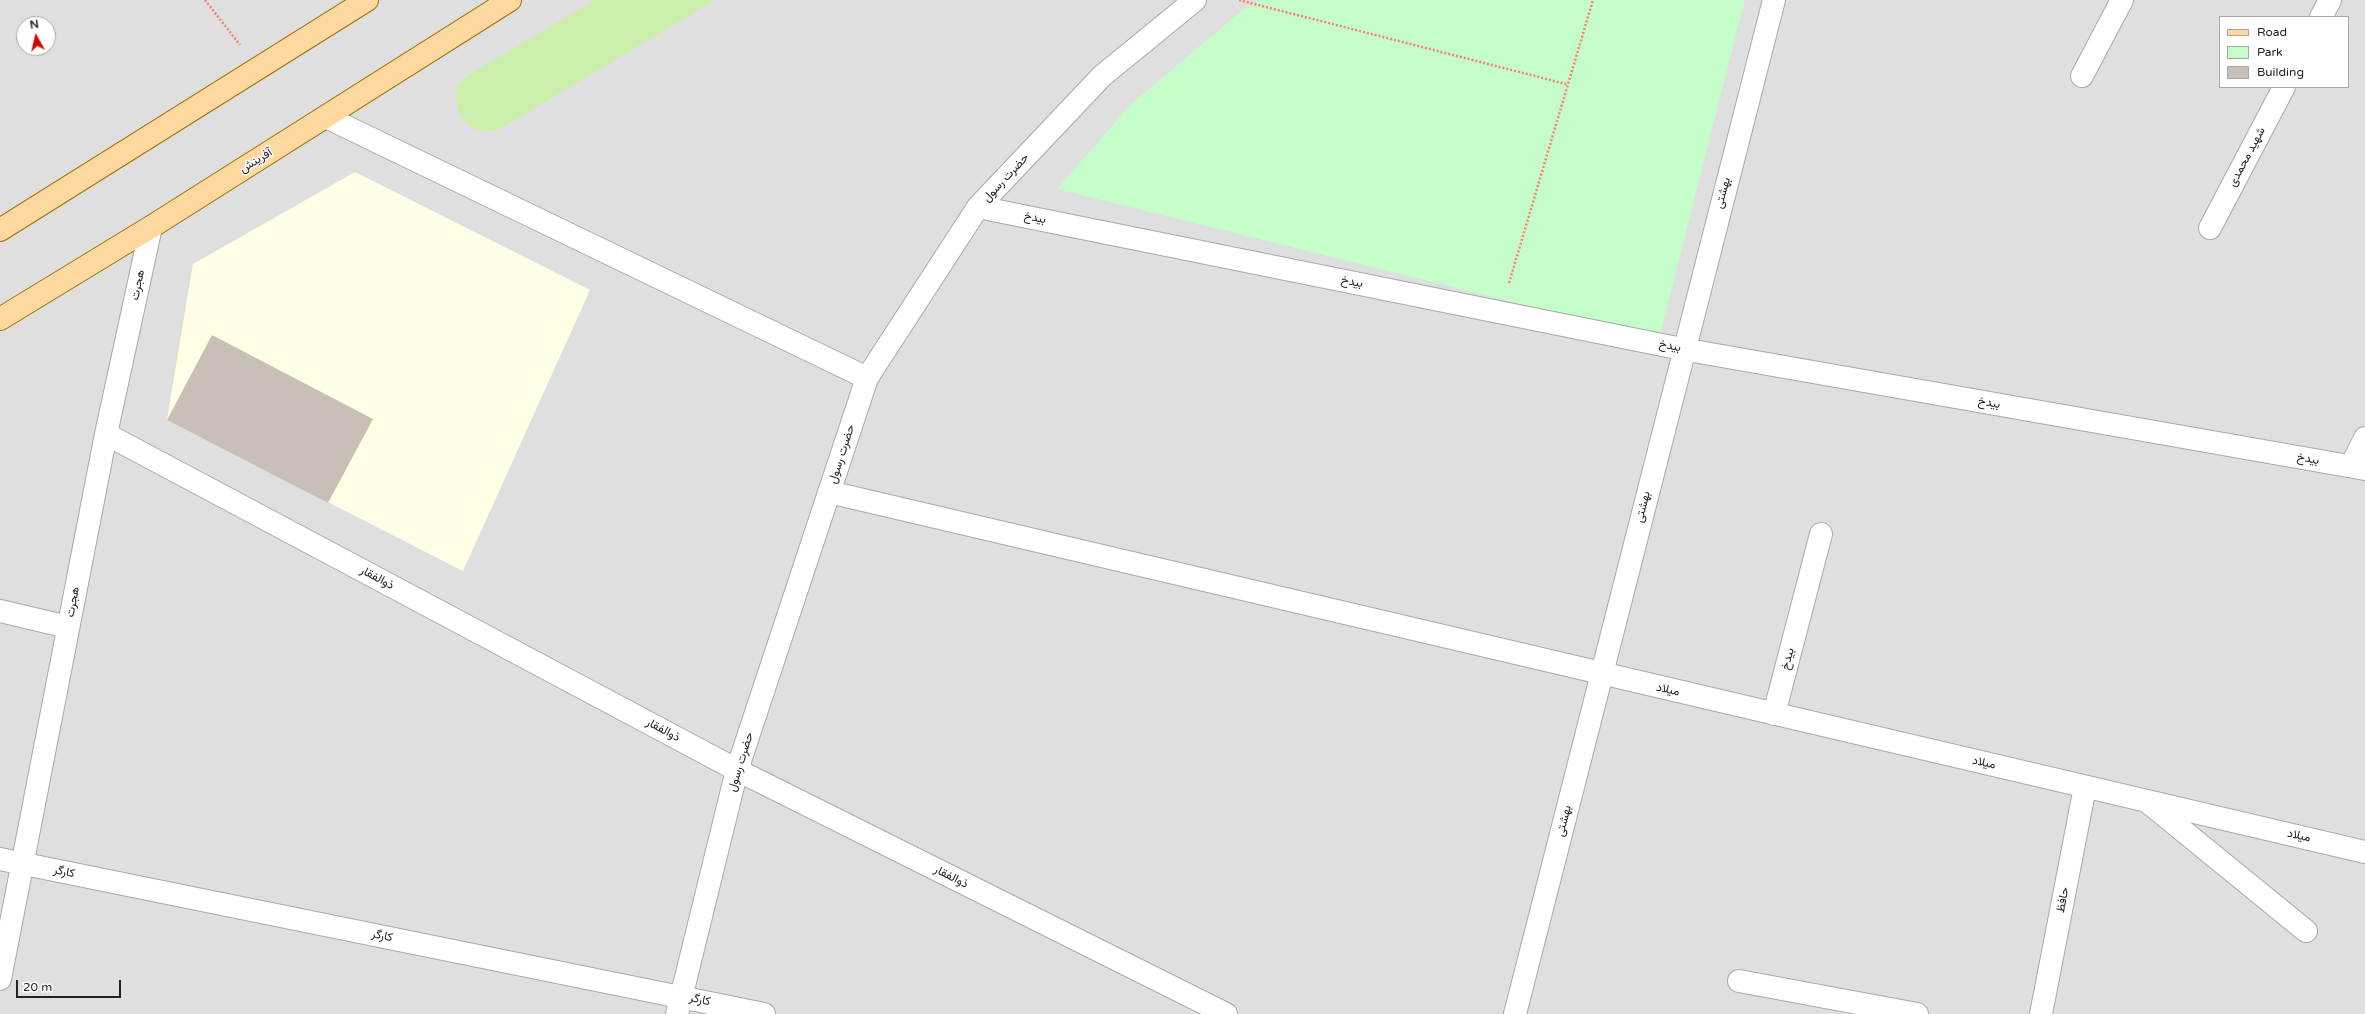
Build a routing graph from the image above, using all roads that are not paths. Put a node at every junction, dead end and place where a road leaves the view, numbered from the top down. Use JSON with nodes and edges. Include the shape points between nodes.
{"nodes":[{"id":1,"x":367,"y":0,"type":"edge"},
{"id":2,"x":510,"y":0,"type":"edge"},
{"id":3,"x":1195,"y":0,"type":"edge"},
{"id":4,"x":1774,"y":0,"type":"edge"},
{"id":5,"x":2122,"y":0,"type":"edge"},
{"id":6,"x":2330,"y":0,"type":"edge"},
{"id":7,"x":2322,"y":16,"type":"edge"},
{"id":8,"x":2082,"y":76,"type":"dead end"},
{"id":9,"x":2283,"y":88,"type":"edge"},
{"id":10,"x":326,"y":117,"type":"junction"},
{"id":11,"x":978,"y":207,"type":"junction"},
{"id":12,"x":151,"y":226,"type":"junction"},
{"id":13,"x":1,"y":227,"type":"edge"},
{"id":14,"x":2210,"y":228,"type":"dead end"},
{"id":15,"x":0,"y":319,"type":"edge"},
{"id":16,"x":1682,"y":349,"type":"junction"},
{"id":17,"x":867,"y":378,"type":"junction"},
{"id":18,"x":106,"y":434,"type":"junction"},
{"id":19,"x":2365,"y":438,"type":"edge"},
{"id":20,"x":2358,"y":468,"type":"edge"},
{"id":21,"x":829,"y":492,"type":"junction"},
{"id":22,"x":1821,"y":534,"type":"dead end"},
{"id":23,"x":0,"y":611,"type":"edge"},
{"id":24,"x":68,"y":627,"type":"junction"},
{"id":25,"x":1602,"y":674,"type":"junction"},
{"id":26,"x":1774,"y":714,"type":"junction"},
{"id":27,"x":737,"y":770,"type":"junction"},
{"id":28,"x":2085,"y":787,"type":"junction"},
{"id":29,"x":2145,"y":800,"type":"junction"},
{"id":30,"x":2365,"y":852,"type":"edge"},
{"id":31,"x":0,"y":859,"type":"edge"},
{"id":32,"x":22,"y":864,"type":"junction"},
{"id":33,"x":2306,"y":931,"type":"dead end"},
{"id":34,"x":0,"y":979,"type":"edge"},
{"id":35,"x":1739,"y":981,"type":"dead end"},
{"id":36,"x":679,"y":1005,"type":"edge"},
{"id":37,"x":764,"y":1014,"type":"edge"},
{"id":38,"x":1226,"y":1014,"type":"edge"},
{"id":39,"x":1515,"y":1014,"type":"edge"},
{"id":40,"x":1917,"y":1014,"type":"edge"},
{"id":41,"x":2040,"y":1014,"type":"edge"}],
"edges":[{"from":1,"to":13,"type":"main road"},
{"from":2,"to":10,"type":"main road","name":"آفرینش"},
{"from":3,"to":11,"type":"street","name":"حضرت رسول","via":[[1102,76]]},
{"from":4,"to":16,"type":"street","name":"بهشتی"},
{"from":5,"to":8,"type":"street"},
{"from":6,"to":7,"type":"street"},
{"from":9,"to":14,"type":"street","name":"شهید محمدی"},
{"from":10,"to":12,"type":"main road","name":"آفرینش"},
{"from":10,"to":17,"type":"street"},
{"from":11,"to":16,"type":"street","name":"بیدخ"},
{"from":11,"to":17,"type":"street","name":"حضرت رسول"},
{"from":12,"to":15,"type":"main road","name":"آفرینش"},
{"from":12,"to":18,"type":"street","name":"هجرت"},
{"from":16,"to":20,"type":"street","name":"بیدخ"},
{"from":16,"to":25,"type":"street","name":"بهشتی"},
{"from":17,"to":21,"type":"street","name":"حضرت رسول"},
{"from":18,"to":24,"type":"street","name":"هجرت"},
{"from":18,"to":27,"type":"street","name":"ذوالفقار"},
{"from":19,"to":20,"type":"street"},
{"from":21,"to":25,"type":"street","name":"میلاد"},
{"from":21,"to":27,"type":"street","name":"حضرت رسول"},
{"from":22,"to":26,"type":"street","name":"بیدخ"},
{"from":23,"to":24,"type":"street"},
{"from":24,"to":32,"type":"street","name":"هجرت"},
{"from":25,"to":26,"type":"street","name":"میلاد"},
{"from":25,"to":39,"type":"street","name":"بهشتی"},
{"from":26,"to":28,"type":"street","name":"میلاد"},
{"from":27,"to":36,"type":"street","name":"حضرت رسول"},
{"from":27,"to":38,"type":"street","name":"ذوالفقار"},
{"from":28,"to":29,"type":"street","name":"میلاد"},
{"from":28,"to":41,"type":"street","name":"حافظ"},
{"from":29,"to":30,"type":"street","name":"میلاد"},
{"from":29,"to":33,"type":"street"},
{"from":31,"to":32,"type":"street","name":"کارگر"},
{"from":32,"to":34,"type":"street","name":"هجرت"},
{"from":32,"to":36,"type":"street","name":"کارگر"},
{"from":35,"to":40,"type":"street"},
{"from":36,"to":37,"type":"street","name":"کارگر"}]}
